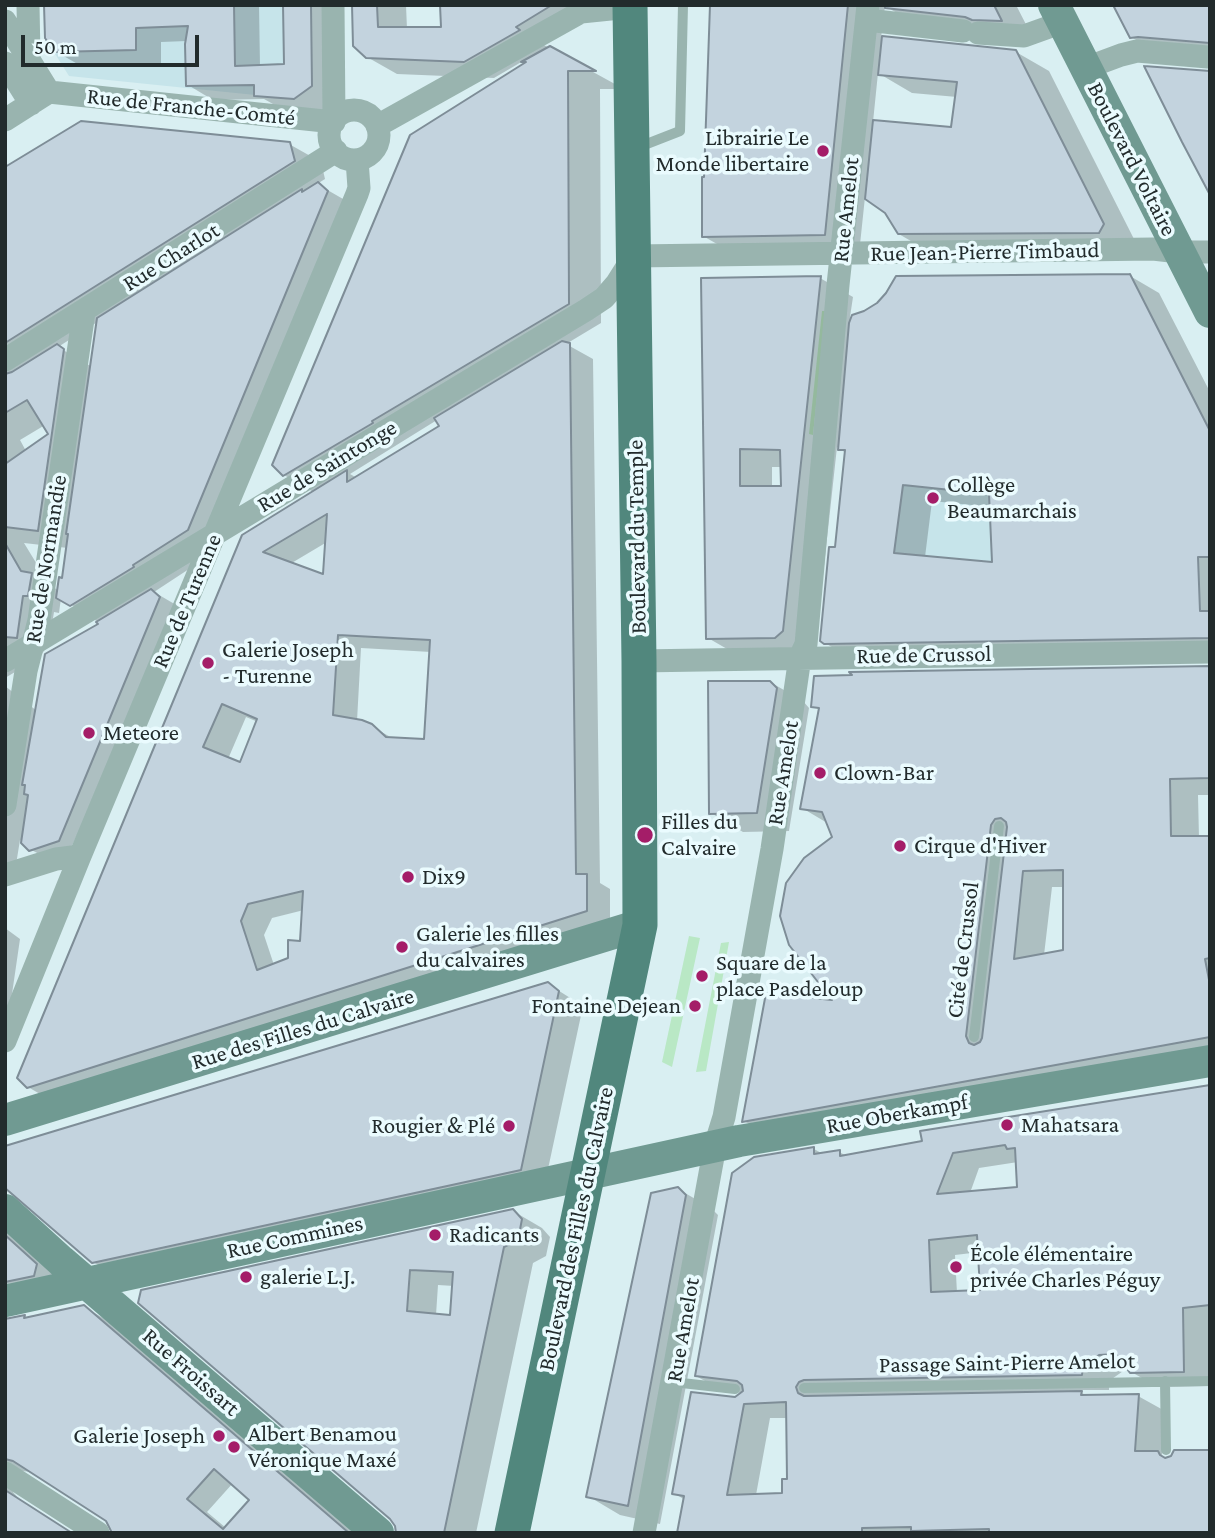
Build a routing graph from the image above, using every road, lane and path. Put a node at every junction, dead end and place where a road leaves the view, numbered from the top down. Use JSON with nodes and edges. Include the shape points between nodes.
{"nodes":[{"id":1,"x":28,"y":5,"type":"edge"},
{"id":2,"x":333,"y":5,"type":"edge"},
{"id":3,"x":683,"y":5,"type":"edge"},
{"id":4,"x":630,"y":6,"type":"edge"},
{"id":5,"x":867,"y":13,"type":"edge"},
{"id":6,"x":1058,"y":14,"type":"edge"},
{"id":7,"x":5,"y":21,"type":"edge"},
{"id":8,"x":1208,"y":57,"type":"dead end"},
{"id":9,"x":29,"y":60,"type":"junction"},
{"id":10,"x":5,"y":63,"type":"edge"},
{"id":11,"x":1086,"y":68,"type":"junction"},
{"id":12,"x":40,"y":98,"type":"junction"},
{"id":13,"x":5,"y":120,"type":"edge"},
{"id":14,"x":334,"y":122,"type":"junction"},
{"id":15,"x":377,"y":126,"type":"junction"},
{"id":16,"x":633,"y":149,"type":"junction"},
{"id":17,"x":336,"y":151,"type":"junction"},
{"id":18,"x":357,"y":160,"type":"junction"},
{"id":19,"x":1195,"y":252,"type":"edge"},
{"id":20,"x":841,"y":254,"type":"junction"},
{"id":21,"x":634,"y":256,"type":"junction"},
{"id":22,"x":84,"y":312,"type":"junction"},
{"id":23,"x":1210,"y":312,"type":"edge"},
{"id":24,"x":5,"y":360,"type":"edge"},
{"id":25,"x":215,"y":534,"type":"junction"},
{"id":26,"x":33,"y":644,"type":"junction"},
{"id":27,"x":1210,"y":652,"type":"edge"},
{"id":28,"x":800,"y":657,"type":"junction"},
{"id":29,"x":5,"y":661,"type":"edge"},
{"id":30,"x":639,"y":661,"type":"junction"},
{"id":31,"x":5,"y":806,"type":"edge"},
{"id":32,"x":999,"y":826,"type":"dead end"},
{"id":33,"x":80,"y":856,"type":"junction"},
{"id":34,"x":5,"y":875,"type":"edge"},
{"id":35,"x":640,"y":925,"type":"junction"},
{"id":36,"x":974,"y":1037,"type":"dead end"},
{"id":37,"x":5,"y":1041,"type":"edge"},
{"id":38,"x":1210,"y":1061,"type":"edge"},
{"id":39,"x":5,"y":1120,"type":"edge"},
{"id":40,"x":716,"y":1146,"type":"junction"},
{"id":41,"x":586,"y":1176,"type":"junction"},
{"id":42,"x":5,"y":1210,"type":"edge"},
{"id":43,"x":87,"y":1284,"type":"junction"},
{"id":44,"x":5,"y":1301,"type":"edge"},
{"id":45,"x":1165,"y":1381,"type":"junction"},
{"id":46,"x":1210,"y":1381,"type":"edge"},
{"id":47,"x":673,"y":1382,"type":"junction"},
{"id":48,"x":804,"y":1388,"type":"dead end"},
{"id":49,"x":735,"y":1389,"type":"dead end"},
{"id":50,"x":1166,"y":1450,"type":"dead end"},
{"id":51,"x":5,"y":1473,"type":"edge"},
{"id":52,"x":98,"y":1533,"type":"edge"},
{"id":53,"x":378,"y":1533,"type":"edge"},
{"id":54,"x":512,"y":1533,"type":"edge"},
{"id":55,"x":644,"y":1533,"type":"edge"}],
"edges":[{"from":1,"to":9,"type":"street"},
{"from":2,"to":14,"type":"street"},
{"from":3,"to":16,"type":"lane","via":[[680,131]]},
{"from":4,"to":15,"type":"street","via":[[581,12]]},
{"from":4,"to":16,"type":"main road","name":"Boulevard du Temple"},
{"from":5,"to":6,"type":"street","via":[[971,32],[1024,36]]},
{"from":5,"to":20,"type":"street","name":"Rue Amelot"},
{"from":6,"to":11,"type":"street","name":"Boulevard Voltaire"},
{"from":7,"to":9,"type":"street"},
{"from":8,"to":11,"type":"street","via":[[1137,51]]},
{"from":9,"to":12,"type":"street"},
{"from":10,"to":12,"type":"street"},
{"from":11,"to":19,"type":"street","name":"Boulevard Voltaire"},
{"from":12,"to":13,"type":"street"},
{"from":12,"to":14,"type":"street","name":"Rue de Franche-Comté"},
{"from":14,"to":15,"type":"street","via":[[353,110],[368,114]]},
{"from":14,"to":17,"type":"street","via":[[329,137]]},
{"from":15,"to":18,"type":"street","via":[[376,148]]},
{"from":16,"to":21,"type":"main road","name":"Boulevard du Temple"},
{"from":17,"to":18,"type":"street"},
{"from":17,"to":22,"type":"street","name":"Rue Charlot"},
{"from":18,"to":25,"type":"street","name":"Rue de Turenne","via":[[359,188]]},
{"from":19,"to":20,"type":"street","name":"Rue Jean-Pierre Timbaud"},
{"from":19,"to":23,"type":"street","name":"Boulevard Voltaire"},
{"from":20,"to":21,"type":"street","name":"Rue Jean-Pierre Timbaud"},
{"from":20,"to":28,"type":"street","name":"Rue Amelot","via":[[806,644]]},
{"from":21,"to":25,"type":"street","name":"Rue de Saintonge","via":[[604,298]]},
{"from":21,"to":30,"type":"main road","name":"Boulevard du Temple"},
{"from":22,"to":24,"type":"street","name":"Rue Charlot"},
{"from":22,"to":26,"type":"street","name":"Rue de Normandie"},
{"from":25,"to":26,"type":"street","name":"Rue de Saintonge"},
{"from":25,"to":33,"type":"street","name":"Rue de Turenne"},
{"from":26,"to":29,"type":"street","name":"Rue de Saintonge"},
{"from":26,"to":31,"type":"street","name":"Rue de Normandie"},
{"from":27,"to":28,"type":"street","name":"Rue de Crussol","via":[[1019,661]]},
{"from":28,"to":30,"type":"street","name":"Rue de Crussol"},
{"from":28,"to":40,"type":"street","name":"Rue Amelot","via":[[770,862]]},
{"from":30,"to":35,"type":"main road","name":"Boulevard du Temple"},
{"from":32,"to":36,"type":"lane","name":"Cité de Crussol"},
{"from":33,"to":34,"type":"street"},
{"from":33,"to":37,"type":"street","name":"Rue de Turenne"},
{"from":35,"to":39,"type":"street","name":"Rue des Filles du Calvaire"},
{"from":35,"to":41,"type":"main road","name":"Boulevard des Filles du Calvaire"},
{"from":38,"to":40,"type":"street","name":"Rue Oberkampf"},
{"from":40,"to":41,"type":"street","name":"Rue Oberkampf"},
{"from":40,"to":47,"type":"street","name":"Rue Amelot"},
{"from":41,"to":43,"type":"street","name":"Rue Commines"},
{"from":41,"to":54,"type":"main road","name":"Boulevard des Filles du Calvaire"},
{"from":42,"to":43,"type":"street","name":"Rue Froissart"},
{"from":43,"to":44,"type":"street","name":"Rue Commines"},
{"from":43,"to":53,"type":"street","name":"Rue Froissart"},
{"from":45,"to":46,"type":"lane","name":"Passage Saint-Pierre Amelot"},
{"from":45,"to":48,"type":"lane","name":"Passage Saint-Pierre Amelot"},
{"from":45,"to":50,"type":"lane"},
{"from":47,"to":49,"type":"lane"},
{"from":47,"to":55,"type":"street","name":"Rue Amelot"},
{"from":51,"to":52,"type":"street"}]}
